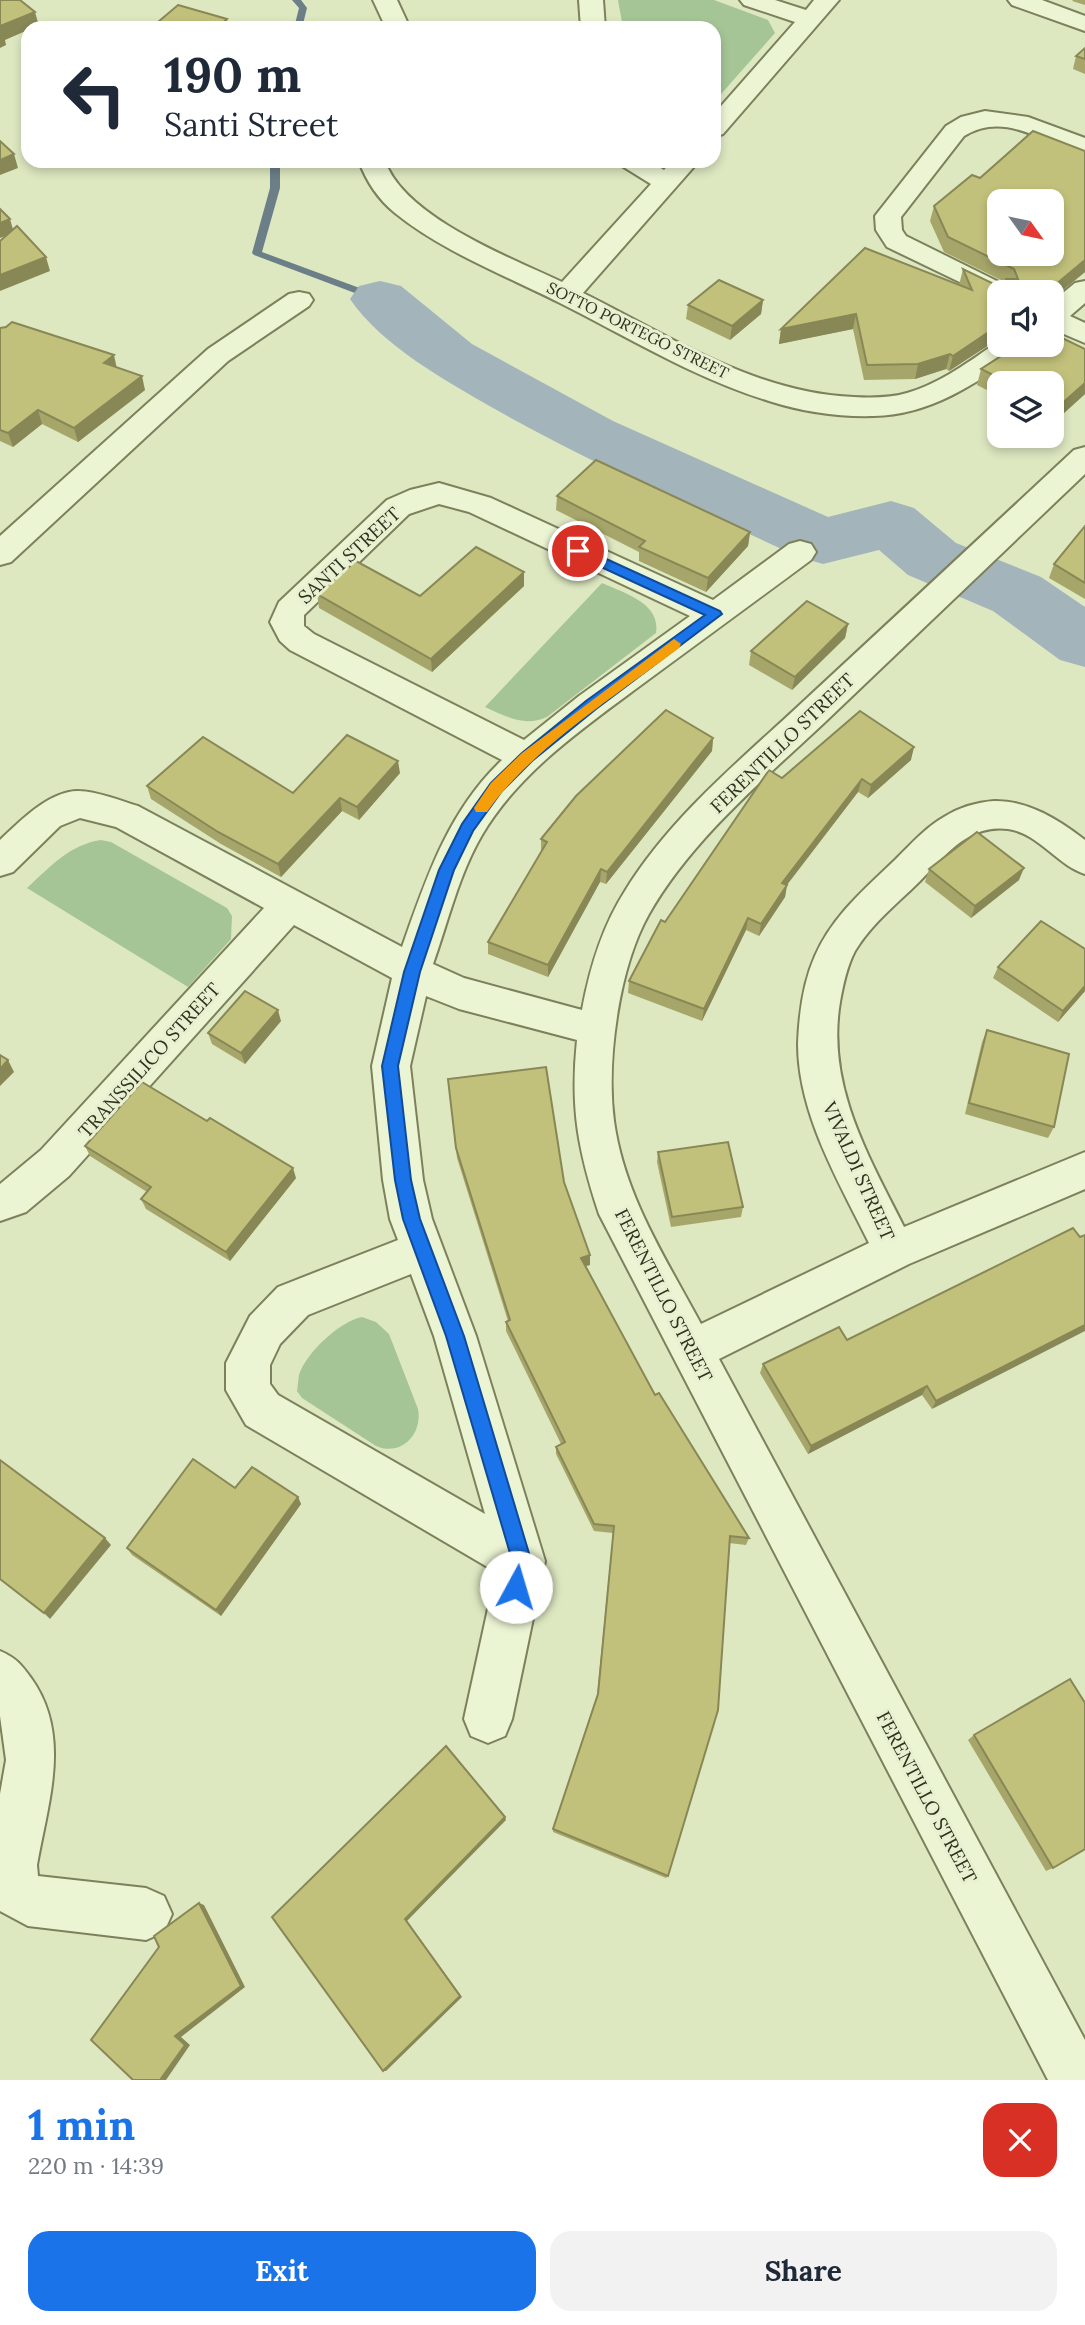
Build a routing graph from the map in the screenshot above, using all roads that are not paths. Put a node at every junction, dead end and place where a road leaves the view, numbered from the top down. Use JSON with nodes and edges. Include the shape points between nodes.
{"nodes":[{"id":1,"x":385,"y":0,"type":"edge"},
{"id":2,"x":591,"y":0,"type":"edge"},
{"id":3,"x":752,"y":0,"type":"edge"},
{"id":4,"x":827,"y":0,"type":"edge"},
{"id":5,"x":1020,"y":0,"type":"edge"},
{"id":6,"x":1050,"y":5,"type":"edge"},
{"id":7,"x":810,"y":19,"type":"junction"},
{"id":8,"x":395,"y":21,"type":"edge"},
{"id":9,"x":592,"y":21,"type":"edge"},
{"id":10,"x":1085,"y":24,"type":"edge"},
{"id":11,"x":721,"y":121,"type":"edge"},
{"id":12,"x":1085,"y":147,"type":"edge"},
{"id":13,"x":376,"y":168,"type":"edge"},
{"id":14,"x":642,"y":168,"type":"edge"},
{"id":15,"x":680,"y":168,"type":"edge"},
{"id":16,"x":667,"y":183,"type":"junction"},
{"id":17,"x":987,"y":287,"type":"edge"},
{"id":18,"x":1085,"y":289,"type":"edge"},
{"id":19,"x":566,"y":295,"type":"junction"},
{"id":20,"x":299,"y":300,"type":"dead end"},
{"id":21,"x":1064,"y":307,"type":"edge"},
{"id":22,"x":1064,"y":323,"type":"edge"},
{"id":23,"x":1085,"y":334,"type":"edge"},
{"id":24,"x":995,"y":357,"type":"edge"},
{"id":25,"x":1085,"y":457,"type":"edge"},
{"id":26,"x":800,"y":552,"type":"dead end"},
{"id":27,"x":0,"y":554,"type":"edge"},
{"id":28,"x":715,"y":614,"type":"junction"},
{"id":29,"x":527,"y":757,"type":"junction"},
{"id":30,"x":1085,"y":860,"type":"edge"},
{"id":31,"x":0,"y":862,"type":"edge"},
{"id":32,"x":289,"y":906,"type":"junction"},
{"id":33,"x":412,"y":972,"type":"junction"},
{"id":34,"x":598,"y":1030,"type":"junction"},
{"id":35,"x":1085,"y":1170,"type":"edge"},
{"id":36,"x":0,"y":1203,"type":"edge"},
{"id":37,"x":422,"y":1250,"type":"junction"},
{"id":38,"x":894,"y":1251,"type":"junction"},
{"id":39,"x":693,"y":1350,"type":"junction"},
{"id":40,"x":522,"y":1560,"type":"junction"},
{"id":41,"x":0,"y":1675,"type":"edge"},
{"id":42,"x":488,"y":1720,"type":"dead end"},
{"id":43,"x":146,"y":1914,"type":"dead end"},
{"id":44,"x":1075,"y":2075,"type":"edge"}],
"edges":[{"from":1,"to":8,"type":"street"},
{"from":2,"to":9,"type":"street"},
{"from":3,"to":7,"type":"street"},
{"from":4,"to":7,"type":"street"},
{"from":5,"to":6,"type":"street"},
{"from":6,"to":10,"type":"street"},
{"from":7,"to":11,"type":"street"},
{"from":12,"to":17,"type":"street","via":[[1005,119],[978,118],[955,131],[888,216],[896,241]]},
{"from":13,"to":19,"type":"street","name":"SOTTO PORTEGO STREET","via":[[386,189],[407,210]]},
{"from":14,"to":16,"type":"street"},
{"from":15,"to":16,"type":"street"},
{"from":16,"to":19,"type":"street"},
{"from":18,"to":21,"type":"street"},
{"from":19,"to":24,"type":"street","name":"SOTTO PORTEGO STREET","via":[[708,368],[779,395],[827,405],[877,407],[915,401],[953,386]]},
{"from":20,"to":27,"type":"street","via":[[218,355]]},
{"from":22,"to":23,"type":"street"},
{"from":25,"to":34,"type":"street","name":"FERENTILLO STREET","via":[[710,812],[648,885],[625,924],[612,960]]},
{"from":26,"to":28,"type":"street"},
{"from":28,"to":29,"type":"street"},
{"from":28,"to":29,"type":"street","name":"SANTI STREET","via":[[442,491],[398,507],[290,610],[286,622],[302,642]]},
{"from":29,"to":33,"type":"street","via":[[496,787],[467,828],[447,870]]},
{"from":30,"to":38,"type":"street","name":"VIVALDI STREET","via":[[1052,834],[1021,819],[998,814],[970,819],[948,831],[855,921],[835,953],[824,983],[818,1063],[849,1157]]},
{"from":31,"to":32,"type":"street","via":[[48,816],[78,804],[127,816]]},
{"from":32,"to":33,"type":"street"},
{"from":32,"to":36,"type":"street","name":"TRANSSILICO STREET","via":[[55,1163],[12,1199]]},
{"from":33,"to":34,"type":"street","via":[[459,993]]},
{"from":33,"to":37,"type":"street","via":[[390,1066],[403,1180]]},
{"from":34,"to":39,"type":"street","name":"FERENTILLO STREET","via":[[593,1105],[601,1155],[620,1214]]},
{"from":35,"to":38,"type":"street","name":"VIVALDI STREET"},
{"from":37,"to":40,"type":"street","via":[[455,1336]]},
{"from":37,"to":40,"type":"street","via":[[292,1301],[265,1330],[248,1363],[248,1390],[262,1410]]},
{"from":38,"to":39,"type":"street","name":"VIVALDI STREET"},
{"from":39,"to":44,"type":"street","name":"FERENTILLO STREET"},
{"from":40,"to":42,"type":"street"},
{"from":41,"to":43,"type":"street","via":[[26,1712],[31,1760],[12,1865],[14,1890],[28,1900]]}]}
